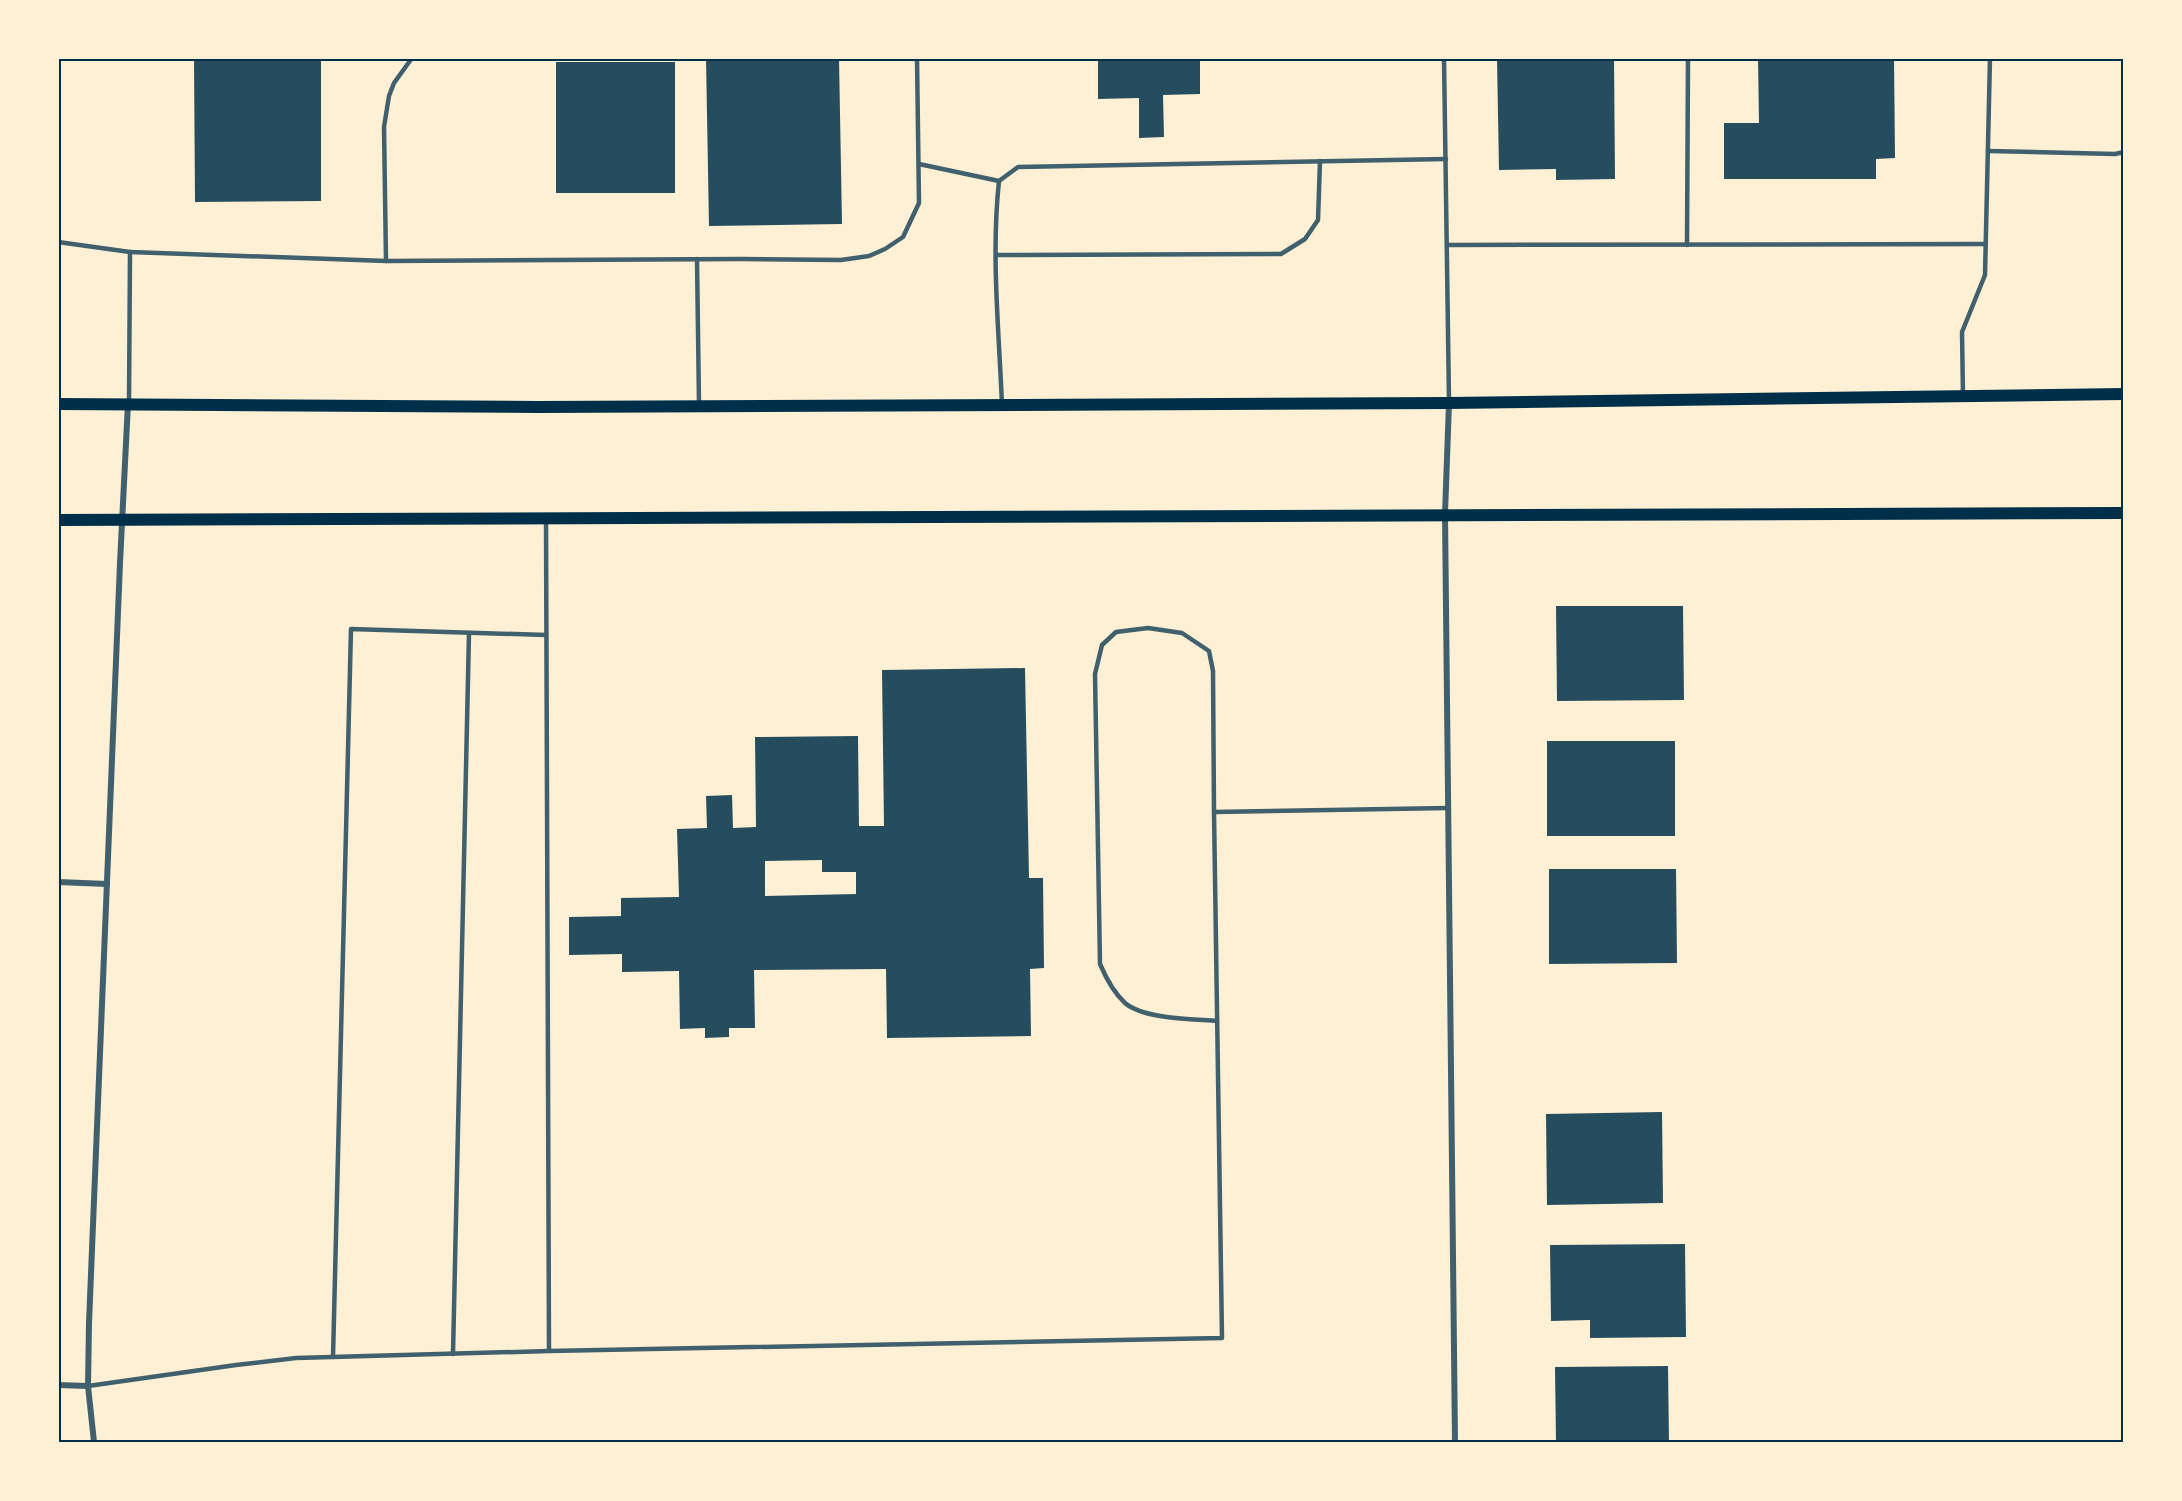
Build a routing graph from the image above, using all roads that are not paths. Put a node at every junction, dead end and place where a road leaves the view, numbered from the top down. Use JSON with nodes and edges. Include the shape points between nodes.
{"nodes":[{"id":1,"x":412,"y":58,"type":"edge"},
{"id":2,"x":917,"y":58,"type":"edge"},
{"id":3,"x":1444,"y":58,"type":"edge"},
{"id":4,"x":1688,"y":58,"type":"edge"},
{"id":5,"x":1990,"y":58,"type":"edge"},
{"id":6,"x":1988,"y":151,"type":"junction"},
{"id":7,"x":2124,"y":152,"type":"edge"},
{"id":8,"x":1446,"y":159,"type":"junction"},
{"id":9,"x":1320,"y":161,"type":"junction"},
{"id":10,"x":919,"y":164,"type":"junction"},
{"id":11,"x":999,"y":181,"type":"junction"},
{"id":12,"x":58,"y":242,"type":"edge"},
{"id":13,"x":1984,"y":244,"type":"junction"},
{"id":14,"x":1447,"y":245,"type":"junction"},
{"id":15,"x":1687,"y":245,"type":"junction"},
{"id":16,"x":130,"y":252,"type":"junction"},
{"id":17,"x":997,"y":255,"type":"junction"},
{"id":18,"x":697,"y":259,"type":"junction"},
{"id":19,"x":386,"y":261,"type":"junction"},
{"id":20,"x":2124,"y":394,"type":"edge"},
{"id":21,"x":1963,"y":397,"type":"junction"},
{"id":22,"x":129,"y":403,"type":"junction"},
{"id":23,"x":1449,"y":403,"type":"junction"},
{"id":24,"x":58,"y":404,"type":"edge"},
{"id":25,"x":1002,"y":405,"type":"junction"},
{"id":26,"x":699,"y":407,"type":"junction"},
{"id":27,"x":2124,"y":513,"type":"edge"},
{"id":28,"x":1445,"y":514,"type":"junction"},
{"id":29,"x":122,"y":519,"type":"junction"},
{"id":30,"x":546,"y":519,"type":"junction"},
{"id":31,"x":58,"y":520,"type":"edge"},
{"id":32,"x":469,"y":633,"type":"junction"},
{"id":33,"x":546,"y":635,"type":"junction"},
{"id":34,"x":1448,"y":808,"type":"junction"},
{"id":35,"x":1214,"y":812,"type":"junction"},
{"id":36,"x":58,"y":882,"type":"edge"},
{"id":37,"x":107,"y":884,"type":"junction"},
{"id":38,"x":1217,"y":1022,"type":"junction"},
{"id":39,"x":549,"y":1351,"type":"junction"},
{"id":40,"x":453,"y":1354,"type":"junction"},
{"id":41,"x":333,"y":1357,"type":"junction"},
{"id":42,"x":58,"y":1385,"type":"edge"},
{"id":43,"x":88,"y":1386,"type":"junction"},
{"id":44,"x":93,"y":1443,"type":"edge"},
{"id":45,"x":1455,"y":1443,"type":"edge"}],
"edges":[{"from":1,"to":19,"type":"lane","via":[[394,83],[384,127]]},
{"from":2,"to":10,"type":"lane"},
{"from":3,"to":8,"type":"lane"},
{"from":4,"to":15,"type":"lane"},
{"from":5,"to":6,"type":"lane"},
{"from":6,"to":7,"type":"lane"},
{"from":6,"to":13,"type":"lane"},
{"from":8,"to":9,"type":"lane"},
{"from":8,"to":14,"type":"lane"},
{"from":9,"to":11,"type":"lane","via":[[1018,167]]},
{"from":9,"to":17,"type":"lane","via":[[1318,220],[1305,239],[1281,254]]},
{"from":10,"to":11,"type":"lane"},
{"from":10,"to":18,"type":"lane","via":[[919,203],[903,237],[869,256],[841,260]]},
{"from":11,"to":17,"type":"lane"},
{"from":12,"to":16,"type":"lane"},
{"from":13,"to":15,"type":"lane"},
{"from":13,"to":21,"type":"lane","via":[[1985,275],[1962,332]]},
{"from":14,"to":15,"type":"lane"},
{"from":14,"to":23,"type":"lane"},
{"from":16,"to":19,"type":"lane"},
{"from":16,"to":22,"type":"lane"},
{"from":17,"to":25,"type":"lane"},
{"from":18,"to":19,"type":"lane"},
{"from":18,"to":26,"type":"lane"},
{"from":20,"to":21,"type":"main road"},
{"from":21,"to":23,"type":"main road"},
{"from":22,"to":24,"type":"main road"},
{"from":22,"to":26,"type":"main road"},
{"from":22,"to":29,"type":"street"},
{"from":23,"to":25,"type":"main road"},
{"from":23,"to":28,"type":"street"},
{"from":25,"to":26,"type":"main road"},
{"from":27,"to":28,"type":"main road"},
{"from":28,"to":30,"type":"main road"},
{"from":28,"to":34,"type":"street"},
{"from":29,"to":30,"type":"main road"},
{"from":29,"to":31,"type":"main road"},
{"from":29,"to":37,"type":"street"},
{"from":30,"to":33,"type":"lane"},
{"from":32,"to":33,"type":"lane"},
{"from":32,"to":40,"type":"lane"},
{"from":32,"to":41,"type":"lane","via":[[351,629]]},
{"from":33,"to":39,"type":"lane"},
{"from":34,"to":35,"type":"lane"},
{"from":34,"to":45,"type":"street"},
{"from":35,"to":38,"type":"lane"},
{"from":35,"to":38,"type":"lane","via":[[1214,671],[1209,651],[1182,633],[1148,628],[1116,632],[1102,645],[1095,674],[1100,964],[1108,982],[1127,1005],[1148,1014]]},
{"from":36,"to":37,"type":"street"},
{"from":37,"to":43,"type":"street"},
{"from":38,"to":39,"type":"lane","via":[[1222,1338]]},
{"from":39,"to":40,"type":"lane"},
{"from":40,"to":41,"type":"lane"},
{"from":41,"to":43,"type":"lane","via":[[236,1365]]},
{"from":42,"to":43,"type":"street"},
{"from":43,"to":44,"type":"street"}]}
